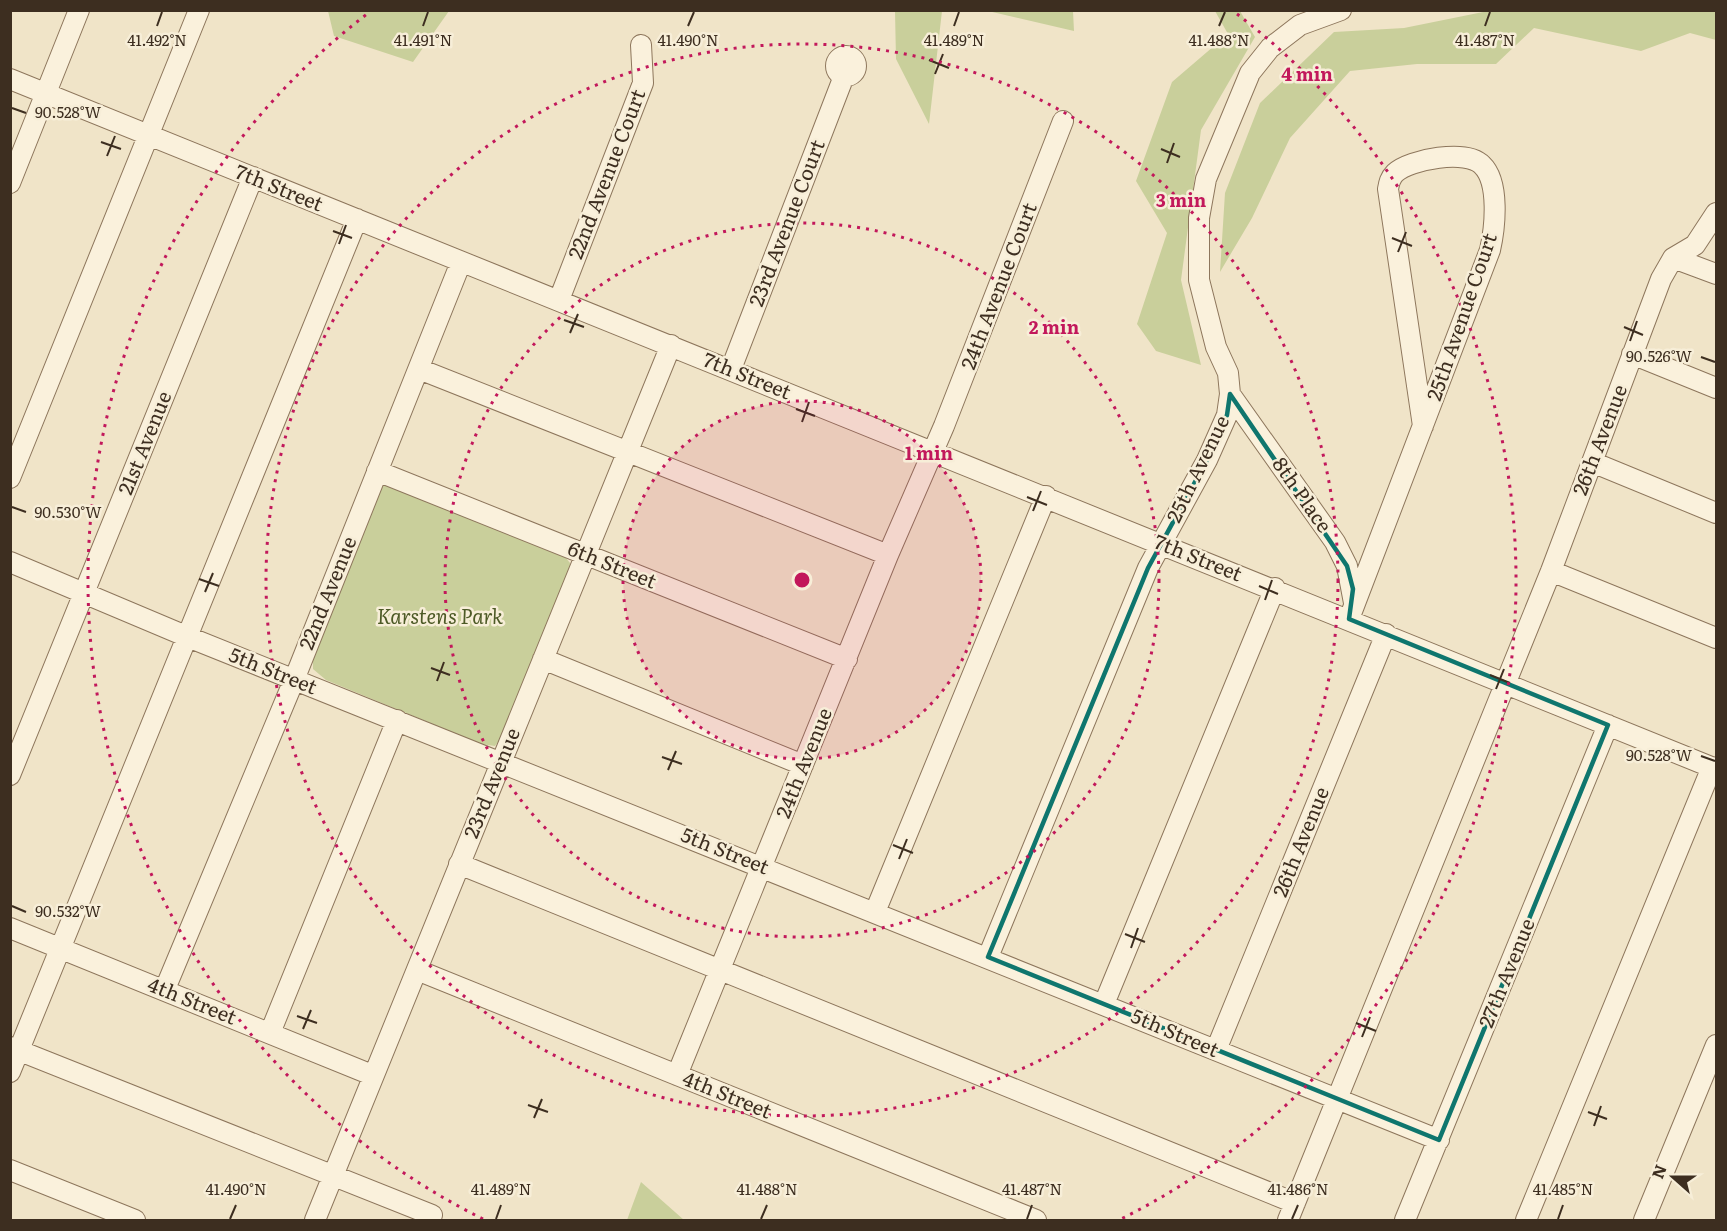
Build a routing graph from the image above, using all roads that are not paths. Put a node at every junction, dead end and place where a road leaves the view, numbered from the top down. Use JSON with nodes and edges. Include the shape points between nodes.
{"nodes":[{"id":1,"x":79,"y":10,"type":"edge"},
{"id":2,"x":199,"y":10,"type":"edge"},
{"id":3,"x":1341,"y":10,"type":"edge"},
{"id":4,"x":641,"y":45,"type":"dead end"},
{"id":5,"x":844,"y":76,"type":"dead end"},
{"id":6,"x":10,"y":79,"type":"edge"},
{"id":7,"x":47,"y":94,"type":"junction"},
{"id":8,"x":1063,"y":121,"type":"dead end"},
{"id":9,"x":150,"y":136,"type":"junction"},
{"id":10,"x":253,"y":177,"type":"junction"},
{"id":11,"x":10,"y":183,"type":"edge"},
{"id":12,"x":1716,"y":213,"type":"edge"},
{"id":13,"x":357,"y":219,"type":"junction"},
{"id":14,"x":1673,"y":258,"type":"junction"},
{"id":15,"x":461,"y":262,"type":"junction"},
{"id":16,"x":1716,"y":274,"type":"edge"},
{"id":17,"x":559,"y":300,"type":"junction"},
{"id":18,"x":671,"y":345,"type":"junction"},
{"id":19,"x":1632,"y":354,"type":"junction"},
{"id":20,"x":419,"y":369,"type":"junction"},
{"id":21,"x":730,"y":369,"type":"junction"},
{"id":22,"x":1716,"y":388,"type":"edge"},
{"id":23,"x":1230,"y":394,"type":"junction"},
{"id":24,"x":1423,"y":426,"type":"junction"},
{"id":25,"x":933,"y":451,"type":"junction"},
{"id":26,"x":627,"y":452,"type":"junction"},
{"id":27,"x":1592,"y":462,"type":"junction"},
{"id":28,"x":377,"y":471,"type":"junction"},
{"id":29,"x":10,"y":478,"type":"edge"},
{"id":30,"x":1046,"y":496,"type":"junction"},
{"id":31,"x":1716,"y":513,"type":"edge"},
{"id":32,"x":1162,"y":543,"type":"junction"},
{"id":33,"x":585,"y":554,"type":"junction"},
{"id":34,"x":888,"y":555,"type":"junction"},
{"id":35,"x":10,"y":562,"type":"edge"},
{"id":36,"x":1551,"y":571,"type":"junction"},
{"id":37,"x":1275,"y":588,"type":"junction"},
{"id":38,"x":84,"y":593,"type":"junction"},
{"id":39,"x":1351,"y":613,"type":"junction"},
{"id":40,"x":1386,"y":634,"type":"junction"},
{"id":41,"x":188,"y":637,"type":"junction"},
{"id":42,"x":1716,"y":638,"type":"edge"},
{"id":43,"x":543,"y":659,"type":"junction"},
{"id":44,"x":847,"y":659,"type":"junction"},
{"id":45,"x":294,"y":680,"type":"junction"},
{"id":46,"x":1505,"y":682,"type":"junction"},
{"id":47,"x":397,"y":720,"type":"junction"},
{"id":48,"x":1608,"y":725,"type":"junction"},
{"id":49,"x":501,"y":761,"type":"junction"},
{"id":50,"x":803,"y":765,"type":"junction"},
{"id":51,"x":1714,"y":768,"type":"edge"},
{"id":52,"x":10,"y":775,"type":"edge"},
{"id":53,"x":459,"y":864,"type":"junction"},
{"id":54,"x":762,"y":866,"type":"junction"},
{"id":55,"x":875,"y":912,"type":"junction"},
{"id":56,"x":10,"y":928,"type":"edge"},
{"id":57,"x":61,"y":948,"type":"junction"},
{"id":58,"x":988,"y":957,"type":"junction"},
{"id":59,"x":417,"y":970,"type":"junction"},
{"id":60,"x":719,"y":970,"type":"junction"},
{"id":61,"x":165,"y":989,"type":"junction"},
{"id":62,"x":1104,"y":1004,"type":"junction"},
{"id":63,"x":270,"y":1033,"type":"junction"},
{"id":64,"x":1716,"y":1046,"type":"edge"},
{"id":65,"x":15,"y":1049,"type":"edge"},
{"id":66,"x":1216,"y":1050,"type":"junction"},
{"id":67,"x":10,"y":1072,"type":"edge"},
{"id":68,"x":372,"y":1075,"type":"junction"},
{"id":69,"x":677,"y":1075,"type":"junction"},
{"id":70,"x":1338,"y":1098,"type":"junction"},
{"id":71,"x":1438,"y":1140,"type":"junction"},
{"id":72,"x":10,"y":1170,"type":"edge"},
{"id":73,"x":332,"y":1177,"type":"junction"},
{"id":74,"x":1292,"y":1212,"type":"edge"},
{"id":75,"x":432,"y":1215,"type":"dead end"},
{"id":76,"x":135,"y":1221,"type":"edge"},
{"id":77,"x":315,"y":1221,"type":"edge"},
{"id":78,"x":1036,"y":1221,"type":"edge"},
{"id":79,"x":1405,"y":1221,"type":"edge"},
{"id":80,"x":1526,"y":1221,"type":"edge"},
{"id":81,"x":1644,"y":1221,"type":"edge"}],
"edges":[{"from":1,"to":7,"type":"street"},
{"from":2,"to":9,"type":"street"},
{"from":3,"to":23,"type":"street","name":"25th Avenue","via":[[1300,25],[1270,48],[1250,73],[1206,179],[1199,218],[1199,280],[1216,347],[1228,373]]},
{"from":4,"to":17,"type":"street","name":"22nd Avenue Court","via":[[643,83]]},
{"from":5,"to":21,"type":"street","name":"23rd Avenue Court"},
{"from":6,"to":7,"type":"street","name":"7th Street"},
{"from":7,"to":9,"type":"street","name":"7th Street"},
{"from":7,"to":11,"type":"street"},
{"from":8,"to":25,"type":"street","name":"24th Avenue Court"},
{"from":9,"to":10,"type":"street","name":"7th Street"},
{"from":9,"to":29,"type":"street"},
{"from":10,"to":13,"type":"street","name":"7th Street"},
{"from":10,"to":38,"type":"street","name":"21st Avenue"},
{"from":12,"to":14,"type":"street","name":"26th Avenue","via":[[1695,245]]},
{"from":13,"to":15,"type":"street","name":"7th Street"},
{"from":13,"to":41,"type":"street"},
{"from":14,"to":16,"type":"street"},
{"from":14,"to":19,"type":"street","name":"26th Avenue","via":[[1660,279]]},
{"from":15,"to":17,"type":"street","name":"7th Street"},
{"from":15,"to":20,"type":"street","name":"22nd Avenue"},
{"from":17,"to":18,"type":"street","name":"7th Street"},
{"from":18,"to":21,"type":"street","name":"7th Street"},
{"from":18,"to":26,"type":"street","name":"23rd Avenue"},
{"from":19,"to":22,"type":"street"},
{"from":19,"to":27,"type":"street","name":"26th Avenue"},
{"from":20,"to":26,"type":"street"},
{"from":20,"to":28,"type":"street","name":"22nd Avenue"},
{"from":21,"to":25,"type":"street","name":"7th Street"},
{"from":23,"to":32,"type":"street","name":"25th Avenue","via":[[1220,434]]},
{"from":23,"to":39,"type":"street","name":"8th Place","via":[[1335,542],[1353,589]]},
{"from":24,"to":24,"type":"street","name":"25th Avenue Court","via":[[1494,235],[1495,209],[1487,171],[1465,156],[1402,168],[1393,175],[1388,189]]},
{"from":24,"to":39,"type":"street","name":"25th Avenue Court"},
{"from":25,"to":30,"type":"street","name":"7th Street"},
{"from":25,"to":34,"type":"street","name":"24th Avenue"},
{"from":26,"to":33,"type":"street","name":"23rd Avenue"},
{"from":26,"to":34,"type":"street"},
{"from":27,"to":31,"type":"street"},
{"from":27,"to":36,"type":"street","name":"26th Avenue"},
{"from":28,"to":33,"type":"street","name":"6th Street"},
{"from":28,"to":45,"type":"street","name":"22nd Avenue"},
{"from":30,"to":32,"type":"street","name":"7th Street"},
{"from":30,"to":55,"type":"street"},
{"from":32,"to":37,"type":"street","name":"7th Street"},
{"from":32,"to":58,"type":"street","name":"25th Avenue","via":[[1148,568]]},
{"from":33,"to":43,"type":"street","name":"23rd Avenue"},
{"from":33,"to":44,"type":"street","name":"6th Street"},
{"from":34,"to":44,"type":"street","name":"24th Avenue"},
{"from":35,"to":38,"type":"street","name":"5th Street"},
{"from":36,"to":42,"type":"street"},
{"from":36,"to":46,"type":"street","name":"26th Avenue"},
{"from":37,"to":39,"type":"street","name":"7th Street"},
{"from":37,"to":62,"type":"street"},
{"from":38,"to":41,"type":"street","name":"5th Street"},
{"from":38,"to":52,"type":"street","name":"21st Avenue"},
{"from":39,"to":40,"type":"street","name":"7th Street"},
{"from":40,"to":46,"type":"street","name":"7th Street"},
{"from":40,"to":66,"type":"street","name":"26th Avenue"},
{"from":41,"to":45,"type":"street","name":"5th Street"},
{"from":41,"to":57,"type":"street"},
{"from":43,"to":49,"type":"street","name":"23rd Avenue"},
{"from":43,"to":50,"type":"street"},
{"from":44,"to":50,"type":"street","name":"24th Avenue"},
{"from":45,"to":47,"type":"street","name":"5th Street"},
{"from":45,"to":61,"type":"street","name":"22nd Avenue"},
{"from":46,"to":48,"type":"street","name":"7th Street"},
{"from":46,"to":70,"type":"street","name":"26th Avenue"},
{"from":47,"to":49,"type":"street","name":"5th Street"},
{"from":47,"to":63,"type":"street"},
{"from":48,"to":51,"type":"street","name":"7th Street"},
{"from":48,"to":71,"type":"street","name":"27th Avenue"},
{"from":49,"to":53,"type":"street","name":"23rd Avenue"},
{"from":49,"to":54,"type":"street","name":"5th Street"},
{"from":50,"to":54,"type":"street","name":"24th Avenue"},
{"from":51,"to":80,"type":"street"},
{"from":53,"to":59,"type":"street","name":"23rd Avenue"},
{"from":53,"to":60,"type":"street"},
{"from":54,"to":55,"type":"street","name":"5th Street"},
{"from":54,"to":60,"type":"street","name":"24th Avenue"},
{"from":55,"to":58,"type":"street","name":"5th Street"},
{"from":56,"to":57,"type":"street","name":"4th Street"},
{"from":57,"to":61,"type":"street","name":"4th Street"},
{"from":57,"to":65,"type":"street"},
{"from":58,"to":62,"type":"street","name":"5th Street"},
{"from":59,"to":68,"type":"street","name":"23rd Avenue"},
{"from":59,"to":69,"type":"street","name":"4th Street"},
{"from":60,"to":69,"type":"street","name":"24th Avenue"},
{"from":60,"to":74,"type":"street"},
{"from":61,"to":63,"type":"street","name":"4th Street"},
{"from":62,"to":66,"type":"street","name":"5th Street"},
{"from":63,"to":68,"type":"street","name":"4th Street"},
{"from":64,"to":81,"type":"street"},
{"from":65,"to":67,"type":"street"},
{"from":65,"to":73,"type":"street"},
{"from":66,"to":70,"type":"street","name":"5th Street"},
{"from":68,"to":73,"type":"street","name":"23rd Avenue"},
{"from":69,"to":78,"type":"street","name":"4th Street"},
{"from":70,"to":71,"type":"street","name":"5th Street"},
{"from":70,"to":74,"type":"street","name":"26th Avenue"},
{"from":71,"to":79,"type":"street","name":"27th Avenue"},
{"from":72,"to":76,"type":"street"},
{"from":73,"to":75,"type":"street"},
{"from":73,"to":77,"type":"street","name":"23rd Avenue"}]}
